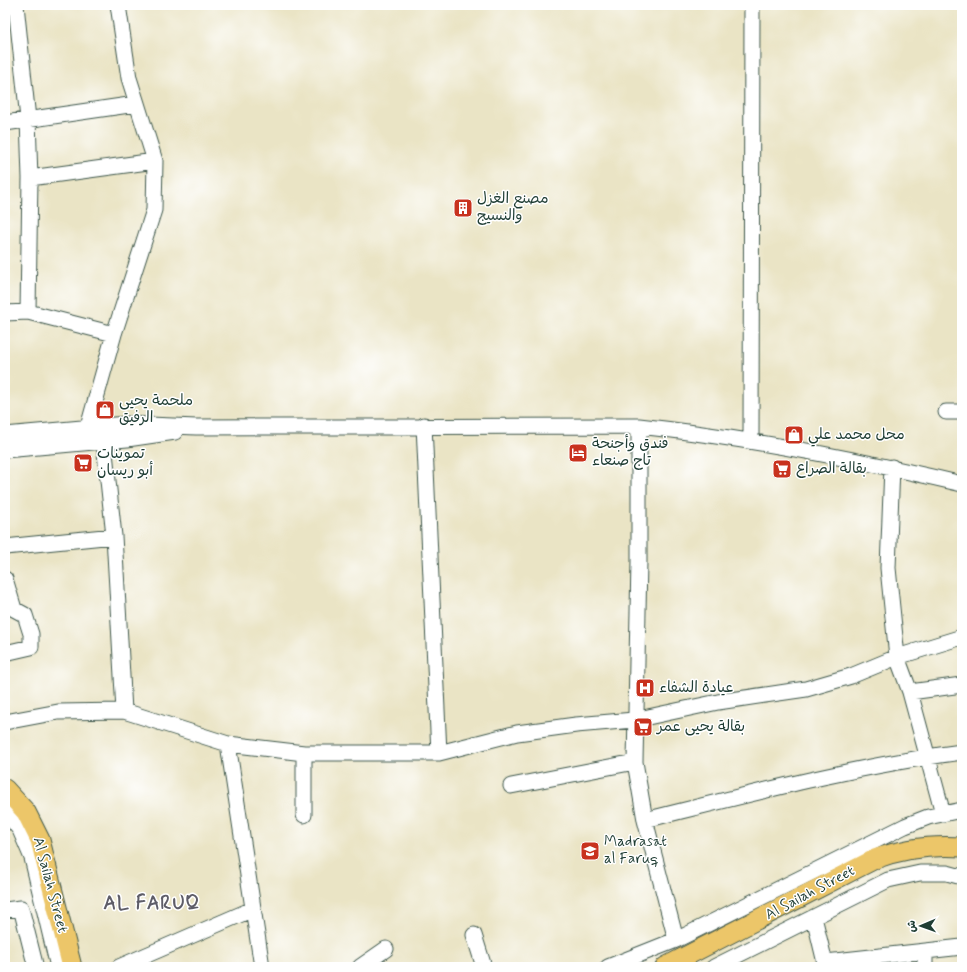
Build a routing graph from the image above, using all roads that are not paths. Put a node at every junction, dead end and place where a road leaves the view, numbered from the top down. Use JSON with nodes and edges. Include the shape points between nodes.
{"nodes":[{"id":1,"x":16,"y":5,"type":"edge"},
{"id":2,"x":118,"y":5,"type":"edge"},
{"id":3,"x":752,"y":5,"type":"edge"},
{"id":4,"x":136,"y":104,"type":"junction"},
{"id":5,"x":28,"y":119,"type":"junction"},
{"id":6,"x":5,"y":123,"type":"edge"},
{"id":7,"x":155,"y":161,"type":"junction"},
{"id":8,"x":30,"y":178,"type":"junction"},
{"id":9,"x":28,"y":312,"type":"junction"},
{"id":10,"x":5,"y":313,"type":"edge"},
{"id":11,"x":114,"y":334,"type":"junction"},
{"id":12,"x":946,"y":412,"type":"dead end"},
{"id":13,"x":962,"y":412,"type":"edge"},
{"id":14,"x":424,"y":426,"type":"junction"},
{"id":15,"x":639,"y":426,"type":"junction"},
{"id":16,"x":98,"y":431,"type":"junction"},
{"id":17,"x":5,"y":435,"type":"edge"},
{"id":18,"x":751,"y":441,"type":"junction"},
{"id":19,"x":5,"y":450,"type":"edge"},
{"id":20,"x":892,"y":467,"type":"junction"},
{"id":21,"x":962,"y":484,"type":"edge"},
{"id":22,"x":114,"y":536,"type":"junction"},
{"id":23,"x":5,"y":547,"type":"edge"},
{"id":24,"x":5,"y":579,"type":"edge"},
{"id":25,"x":9,"y":610,"type":"edge"},
{"id":26,"x":962,"y":637,"type":"edge"},
{"id":27,"x":5,"y":653,"type":"edge"},
{"id":28,"x":897,"y":657,"type":"junction"},
{"id":29,"x":962,"y":685,"type":"edge"},
{"id":30,"x":910,"y":692,"type":"junction"},
{"id":31,"x":124,"y":711,"type":"junction"},
{"id":32,"x":634,"y":720,"type":"junction"},
{"id":33,"x":5,"y":722,"type":"edge"},
{"id":34,"x":228,"y":744,"type":"junction"},
{"id":35,"x":962,"y":752,"type":"edge"},
{"id":36,"x":304,"y":753,"type":"junction"},
{"id":37,"x":439,"y":753,"type":"junction"},
{"id":38,"x":926,"y":756,"type":"junction"},
{"id":39,"x":635,"y":762,"type":"junction"},
{"id":40,"x":511,"y":786,"type":"dead end"},
{"id":41,"x":5,"y":789,"type":"edge"},
{"id":42,"x":962,"y":810,"type":"edge"},
{"id":43,"x":5,"y":811,"type":"edge"},
{"id":44,"x":944,"y":814,"type":"junction"},
{"id":45,"x":304,"y":815,"type":"dead end"},
{"id":46,"x":645,"y":820,"type":"junction"},
{"id":47,"x":962,"y":847,"type":"edge"},
{"id":48,"x":962,"y":877,"type":"edge"},
{"id":49,"x":253,"y":909,"type":"junction"},
{"id":50,"x":5,"y":910,"type":"edge"},
{"id":51,"x":814,"y":917,"type":"junction"},
{"id":52,"x":474,"y":935,"type":"dead end"},
{"id":53,"x":676,"y":940,"type":"junction"},
{"id":54,"x":962,"y":947,"type":"edge"},
{"id":55,"x":386,"y":949,"type":"dead end"},
{"id":56,"x":925,"y":951,"type":"junction"},
{"id":57,"x":57,"y":962,"type":"edge"},
{"id":58,"x":29,"y":965,"type":"edge"},
{"id":59,"x":826,"y":965,"type":"edge"},
{"id":60,"x":72,"y":967,"type":"edge"},
{"id":61,"x":119,"y":967,"type":"edge"},
{"id":62,"x":262,"y":967,"type":"edge"},
{"id":63,"x":360,"y":967,"type":"edge"},
{"id":64,"x":484,"y":967,"type":"edge"},
{"id":65,"x":608,"y":967,"type":"edge"},
{"id":66,"x":665,"y":967,"type":"edge"},
{"id":67,"x":714,"y":967,"type":"edge"},
{"id":68,"x":925,"y":967,"type":"edge"}],
"edges":[{"from":1,"to":5,"type":"street"},
{"from":2,"to":4,"type":"street","via":[[129,78]]},
{"from":3,"to":18,"type":"street"},
{"from":4,"to":5,"type":"street"},
{"from":4,"to":7,"type":"street"},
{"from":5,"to":6,"type":"street"},
{"from":5,"to":8,"type":"street"},
{"from":7,"to":8,"type":"street"},
{"from":7,"to":11,"type":"street","via":[[154,210]]},
{"from":8,"to":9,"type":"street"},
{"from":9,"to":10,"type":"street"},
{"from":9,"to":11,"type":"street"},
{"from":11,"to":16,"type":"street"},
{"from":12,"to":13,"type":"street"},
{"from":14,"to":15,"type":"street"},
{"from":14,"to":16,"type":"street","via":[[196,427],[149,424]]},
{"from":14,"to":37,"type":"street"},
{"from":15,"to":18,"type":"street"},
{"from":15,"to":32,"type":"street","via":[[639,561]]},
{"from":16,"to":17,"type":"street"},
{"from":16,"to":19,"type":"street"},
{"from":16,"to":22,"type":"street"},
{"from":18,"to":20,"type":"street"},
{"from":20,"to":21,"type":"street"},
{"from":20,"to":28,"type":"street","via":[[888,568]]},
{"from":22,"to":23,"type":"street"},
{"from":22,"to":31,"type":"street"},
{"from":24,"to":25,"type":"street"},
{"from":25,"to":27,"type":"street","via":[[25,615],[32,634],[31,647]]},
{"from":26,"to":28,"type":"street"},
{"from":28,"to":30,"type":"street"},
{"from":28,"to":32,"type":"street","via":[[851,676],[806,689],[718,702]]},
{"from":29,"to":30,"type":"street"},
{"from":30,"to":38,"type":"street"},
{"from":31,"to":33,"type":"street","via":[[58,712]]},
{"from":31,"to":34,"type":"street"},
{"from":32,"to":37,"type":"street","via":[[576,724],[517,733]]},
{"from":32,"to":39,"type":"street"},
{"from":34,"to":36,"type":"street"},
{"from":34,"to":49,"type":"street"},
{"from":35,"to":38,"type":"street"},
{"from":36,"to":37,"type":"street"},
{"from":36,"to":45,"type":"street"},
{"from":38,"to":44,"type":"street"},
{"from":38,"to":46,"type":"street","via":[[805,781]]},
{"from":39,"to":40,"type":"street"},
{"from":39,"to":46,"type":"street"},
{"from":41,"to":60,"type":"main road","name":"Al Sailah Street","via":[[26,812],[40,840]]},
{"from":42,"to":44,"type":"street"},
{"from":43,"to":57,"type":"street","via":[[20,830],[28,847]]},
{"from":44,"to":53,"type":"street","via":[[905,826]]},
{"from":46,"to":53,"type":"street"},
{"from":47,"to":66,"type":"main road","name":"Al Sailah Street","via":[[918,847],[875,859]]},
{"from":48,"to":51,"type":"street","via":[[934,872],[899,877]]},
{"from":49,"to":61,"type":"street"},
{"from":49,"to":62,"type":"street"},
{"from":50,"to":58,"type":"street","via":[[21,908]]},
{"from":51,"to":59,"type":"street"},
{"from":51,"to":67,"type":"street"},
{"from":52,"to":64,"type":"street"},
{"from":53,"to":65,"type":"street"},
{"from":54,"to":56,"type":"street"},
{"from":55,"to":63,"type":"street"},
{"from":56,"to":59,"type":"street"},
{"from":56,"to":68,"type":"street"},
{"from":57,"to":58,"type":"street"}]}
